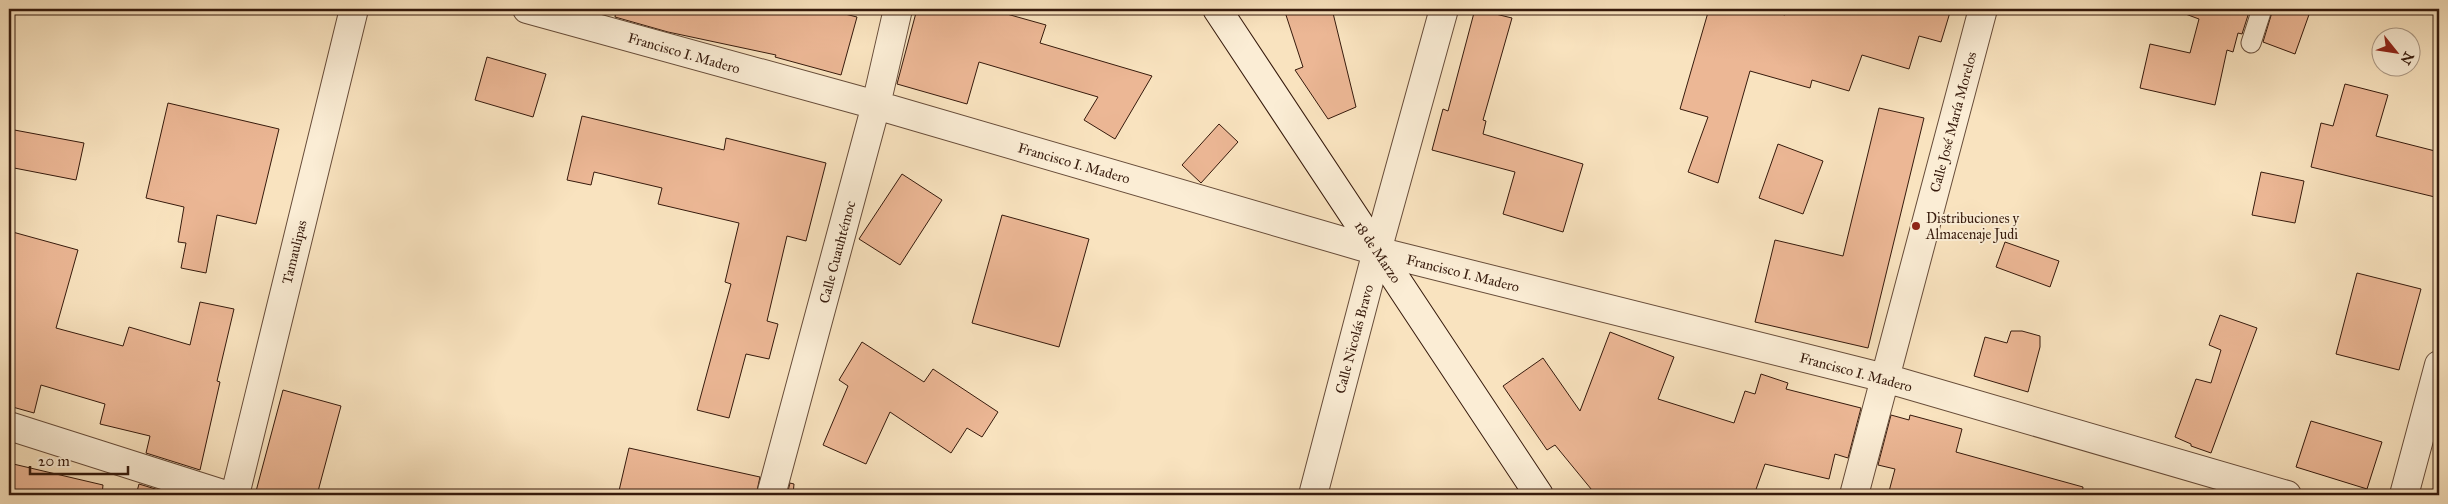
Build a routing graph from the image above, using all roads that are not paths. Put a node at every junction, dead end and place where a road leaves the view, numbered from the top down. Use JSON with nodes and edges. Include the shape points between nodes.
{"nodes":[{"id":1,"x":354,"y":9,"type":"edge"},
{"id":2,"x":527,"y":9,"type":"edge"},
{"id":3,"x":898,"y":9,"type":"edge"},
{"id":4,"x":1216,"y":9,"type":"edge"},
{"id":5,"x":1444,"y":9,"type":"edge"},
{"id":6,"x":1983,"y":9,"type":"edge"},
{"id":7,"x":2262,"y":9,"type":"edge"},
{"id":8,"x":2251,"y":43,"type":"dead end"},
{"id":9,"x":876,"y":105,"type":"junction"},
{"id":10,"x":1377,"y":251,"type":"junction"},
{"id":11,"x":2439,"y":365,"type":"edge"},
{"id":12,"x":1885,"y":378,"type":"junction"},
{"id":13,"x":9,"y":426,"type":"edge"},
{"id":14,"x":226,"y":495,"type":"edge"},
{"id":15,"x":235,"y":495,"type":"edge"},
{"id":16,"x":771,"y":495,"type":"edge"},
{"id":17,"x":1314,"y":495,"type":"edge"},
{"id":18,"x":1539,"y":495,"type":"edge"},
{"id":19,"x":1854,"y":495,"type":"edge"},
{"id":20,"x":2287,"y":495,"type":"edge"},
{"id":21,"x":2404,"y":495,"type":"edge"}],
"edges":[{"from":1,"to":15,"type":"street","name":"Tamaulipas"},
{"from":2,"to":9,"type":"street","name":"Francisco I. Madero"},
{"from":3,"to":9,"type":"street","name":"Calle Cuauhtémoc"},
{"from":4,"to":10,"type":"street","name":"18 de Marzo"},
{"from":5,"to":10,"type":"street","name":"Calle Nicolás Bravo"},
{"from":6,"to":12,"type":"street","name":"Calle José María Morelos"},
{"from":7,"to":8,"type":"lane"},
{"from":9,"to":10,"type":"street","name":"Francisco I. Madero"},
{"from":9,"to":16,"type":"street","name":"Calle Cuauhtémoc"},
{"from":10,"to":12,"type":"street","name":"Francisco I. Madero"},
{"from":10,"to":17,"type":"street","name":"Calle Nicolás Bravo"},
{"from":10,"to":18,"type":"street","name":"18 de Marzo"},
{"from":11,"to":21,"type":"street"},
{"from":12,"to":19,"type":"street","name":"Calle José María Morelos"},
{"from":12,"to":20,"type":"street","name":"Francisco I. Madero"},
{"from":13,"to":14,"type":"street"}]}
